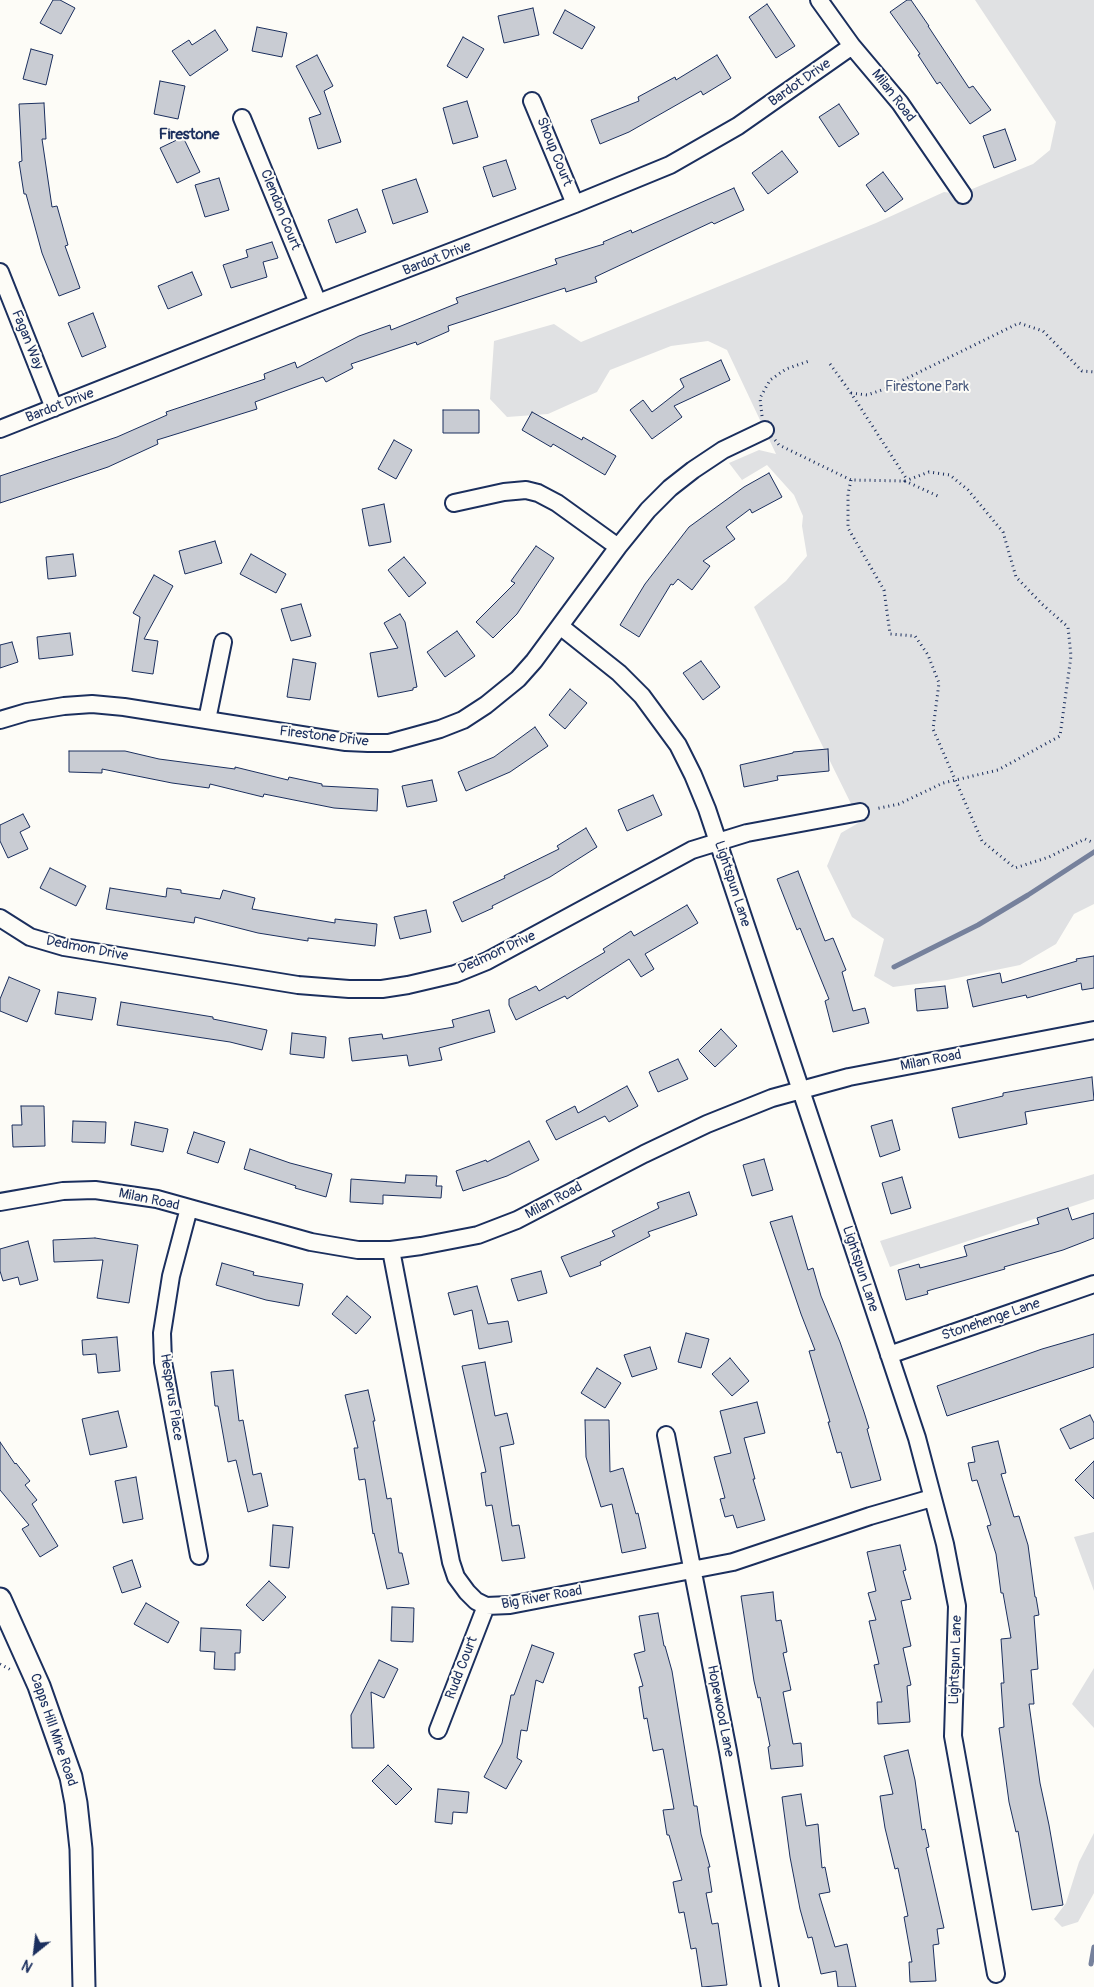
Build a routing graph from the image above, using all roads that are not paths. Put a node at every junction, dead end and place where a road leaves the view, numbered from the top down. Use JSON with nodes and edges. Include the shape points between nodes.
{"nodes":[{"id":1,"x":819,"y":0,"type":"edge"},
{"id":2,"x":852,"y":46,"type":"junction"},
{"id":3,"x":532,"y":100,"type":"dead end"},
{"id":4,"x":242,"y":118,"type":"dead end"},
{"id":5,"x":963,"y":194,"type":"dead end"},
{"id":6,"x":575,"y":204,"type":"junction"},
{"id":7,"x":0,"y":272,"type":"edge"},
{"id":8,"x":318,"y":303,"type":"junction"},
{"id":9,"x":54,"y":408,"type":"junction"},
{"id":10,"x":0,"y":429,"type":"edge"},
{"id":11,"x":765,"y":430,"type":"road end"},
{"id":12,"x":454,"y":503,"type":"dead end"},
{"id":13,"x":618,"y":547,"type":"junction"},
{"id":14,"x":560,"y":626,"type":"junction"},
{"id":15,"x":223,"y":642,"type":"dead end"},
{"id":16,"x":0,"y":720,"type":"edge"},
{"id":17,"x":207,"y":720,"type":"junction"},
{"id":18,"x":860,"y":812,"type":"road end"},
{"id":19,"x":718,"y":841,"type":"junction"},
{"id":20,"x":0,"y":918,"type":"edge"},
{"id":21,"x":1094,"y":1030,"type":"edge"},
{"id":22,"x":801,"y":1089,"type":"junction"},
{"id":23,"x":0,"y":1202,"type":"edge"},
{"id":24,"x":189,"y":1208,"type":"junction"},
{"id":25,"x":391,"y":1250,"type":"junction"},
{"id":26,"x":1094,"y":1284,"type":"edge"},
{"id":27,"x":889,"y":1355,"type":"junction"},
{"id":28,"x":666,"y":1435,"type":"dead end"},
{"id":29,"x":932,"y":1498,"type":"junction"},
{"id":30,"x":199,"y":1556,"type":"dead end"},
{"id":31,"x":692,"y":1571,"type":"junction"},
{"id":32,"x":0,"y":1599,"type":"edge"},
{"id":33,"x":486,"y":1606,"type":"junction"},
{"id":34,"x":438,"y":1730,"type":"dead end"},
{"id":35,"x":996,"y":1974,"type":"dead end"},
{"id":36,"x":84,"y":1987,"type":"edge"},
{"id":37,"x":770,"y":1987,"type":"edge"}],
"edges":[{"from":1,"to":2,"type":"street","name":"Milan Road"},
{"from":2,"to":5,"type":"street","name":"Milan Road","via":[[900,103]]},
{"from":2,"to":6,"type":"street","name":"Bardot Drive","via":[[738,126],[670,165]]},
{"from":3,"to":6,"type":"street","name":"Shoup Court"},
{"from":4,"to":8,"type":"street","name":"Clendon Court"},
{"from":6,"to":8,"type":"street","name":"Bardot Drive"},
{"from":7,"to":9,"type":"street","name":"Fagan Way"},
{"from":8,"to":9,"type":"street","name":"Bardot Drive"},
{"from":9,"to":10,"type":"street","name":"Bardot Drive"},
{"from":11,"to":13,"type":"street","name":"Firestone Drive","via":[[724,450],[685,476],[648,510]]},
{"from":12,"to":13,"type":"street","via":[[504,492],[526,490],[538,493],[557,502]]},
{"from":13,"to":14,"type":"street","name":"Firestone Drive"},
{"from":14,"to":17,"type":"street","name":"Firestone Drive","via":[[518,679],[486,705],[455,723],[412,738],[389,742],[346,742]]},
{"from":14,"to":19,"type":"street","name":"Lightspun Lane","via":[[619,673],[655,712],[693,775]]},
{"from":15,"to":17,"type":"street"},
{"from":16,"to":17,"type":"street","name":"Firestone Drive","via":[[27,712],[92,704]]},
{"from":18,"to":19,"type":"street","name":"Dedmon Drive"},
{"from":19,"to":20,"type":"street","name":"Dedmon Drive","via":[[692,850],[638,878],[487,961],[454,974],[382,989],[349,990],[298,985],[64,947],[30,937]]},
{"from":19,"to":22,"type":"street","name":"Lightspun Lane"},
{"from":21,"to":22,"type":"street","name":"Milan Road"},
{"from":22,"to":25,"type":"street","name":"Milan Road","via":[[707,1124],[496,1229],[452,1241]]},
{"from":22,"to":27,"type":"street","name":"Lightspun Lane"},
{"from":23,"to":24,"type":"street","name":"Milan Road","via":[[63,1191],[96,1190],[157,1199]]},
{"from":24,"to":25,"type":"street","name":"Milan Road","via":[[311,1242],[358,1250]]},
{"from":24,"to":30,"type":"street","name":"Hesperus Place","via":[[170,1276],[162,1334],[163,1362]]},
{"from":25,"to":33,"type":"street","name":"Big River Road","via":[[450,1562],[467,1592]]},
{"from":26,"to":27,"type":"street","name":"Stonehenge Lane"},
{"from":27,"to":29,"type":"street","name":"Lightspun Lane","via":[[917,1438]]},
{"from":28,"to":31,"type":"street","name":"Hopewood Lane"},
{"from":29,"to":31,"type":"street","name":"Big River Road","via":[[733,1562]]},
{"from":29,"to":35,"type":"street","name":"Lightspun Lane","via":[[957,1606],[953,1736]]},
{"from":31,"to":33,"type":"street","name":"Big River Road","via":[[510,1605]]},
{"from":31,"to":37,"type":"street","name":"Hopewood Lane"},
{"from":32,"to":36,"type":"street","name":"Capps Hill Mine Road","via":[[39,1686],[71,1777],[81,1849]]},
{"from":33,"to":34,"type":"street","name":"Rudd Court"}]}
